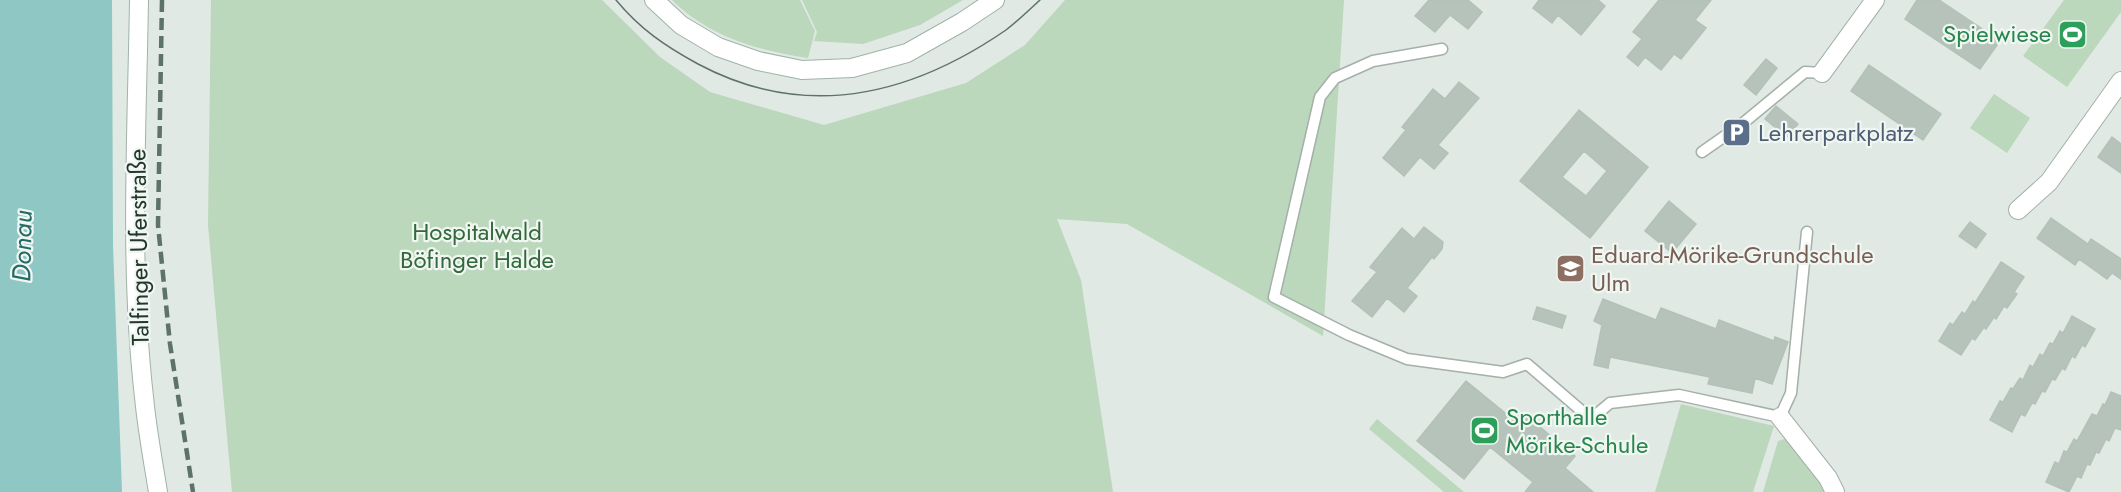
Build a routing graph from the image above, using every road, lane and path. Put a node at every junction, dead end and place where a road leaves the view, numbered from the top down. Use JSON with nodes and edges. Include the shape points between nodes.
{"nodes":[{"id":1,"x":139,"y":0,"type":"edge"},
{"id":2,"x":654,"y":0,"type":"edge"},
{"id":3,"x":995,"y":0,"type":"edge"},
{"id":4,"x":1875,"y":0,"type":"edge"},
{"id":5,"x":1442,"y":49,"type":"dead end"},
{"id":6,"x":1822,"y":73,"type":"joint"},
{"id":7,"x":2121,"y":81,"type":"edge"},
{"id":8,"x":1702,"y":152,"type":"dead end"},
{"id":9,"x":2018,"y":210,"type":"dead end"},
{"id":10,"x":1807,"y":232,"type":"dead end"},
{"id":11,"x":1780,"y":417,"type":"junction"},
{"id":12,"x":158,"y":492,"type":"edge"},
{"id":13,"x":1835,"y":492,"type":"edge"}],
"edges":[{"from":1,"to":12,"type":"street","name":"Talfinger Uferstraße","via":[[138,321]]},
{"from":2,"to":3,"type":"street","via":[[681,25],[718,47],[802,70],[852,68],[907,52]]},
{"from":4,"to":6,"type":"street"},
{"from":5,"to":11,"type":"lane","via":[[1373,61],[1335,78],[1320,97],[1274,297],[1407,359],[1503,372],[1527,364],[1591,419],[1610,403],[1679,395]]},
{"from":6,"to":8,"type":"lane","via":[[1805,72]]},
{"from":7,"to":9,"type":"street","via":[[2049,182]]},
{"from":10,"to":11,"type":"lane","via":[[1791,393]]},
{"from":11,"to":13,"type":"street"}]}
